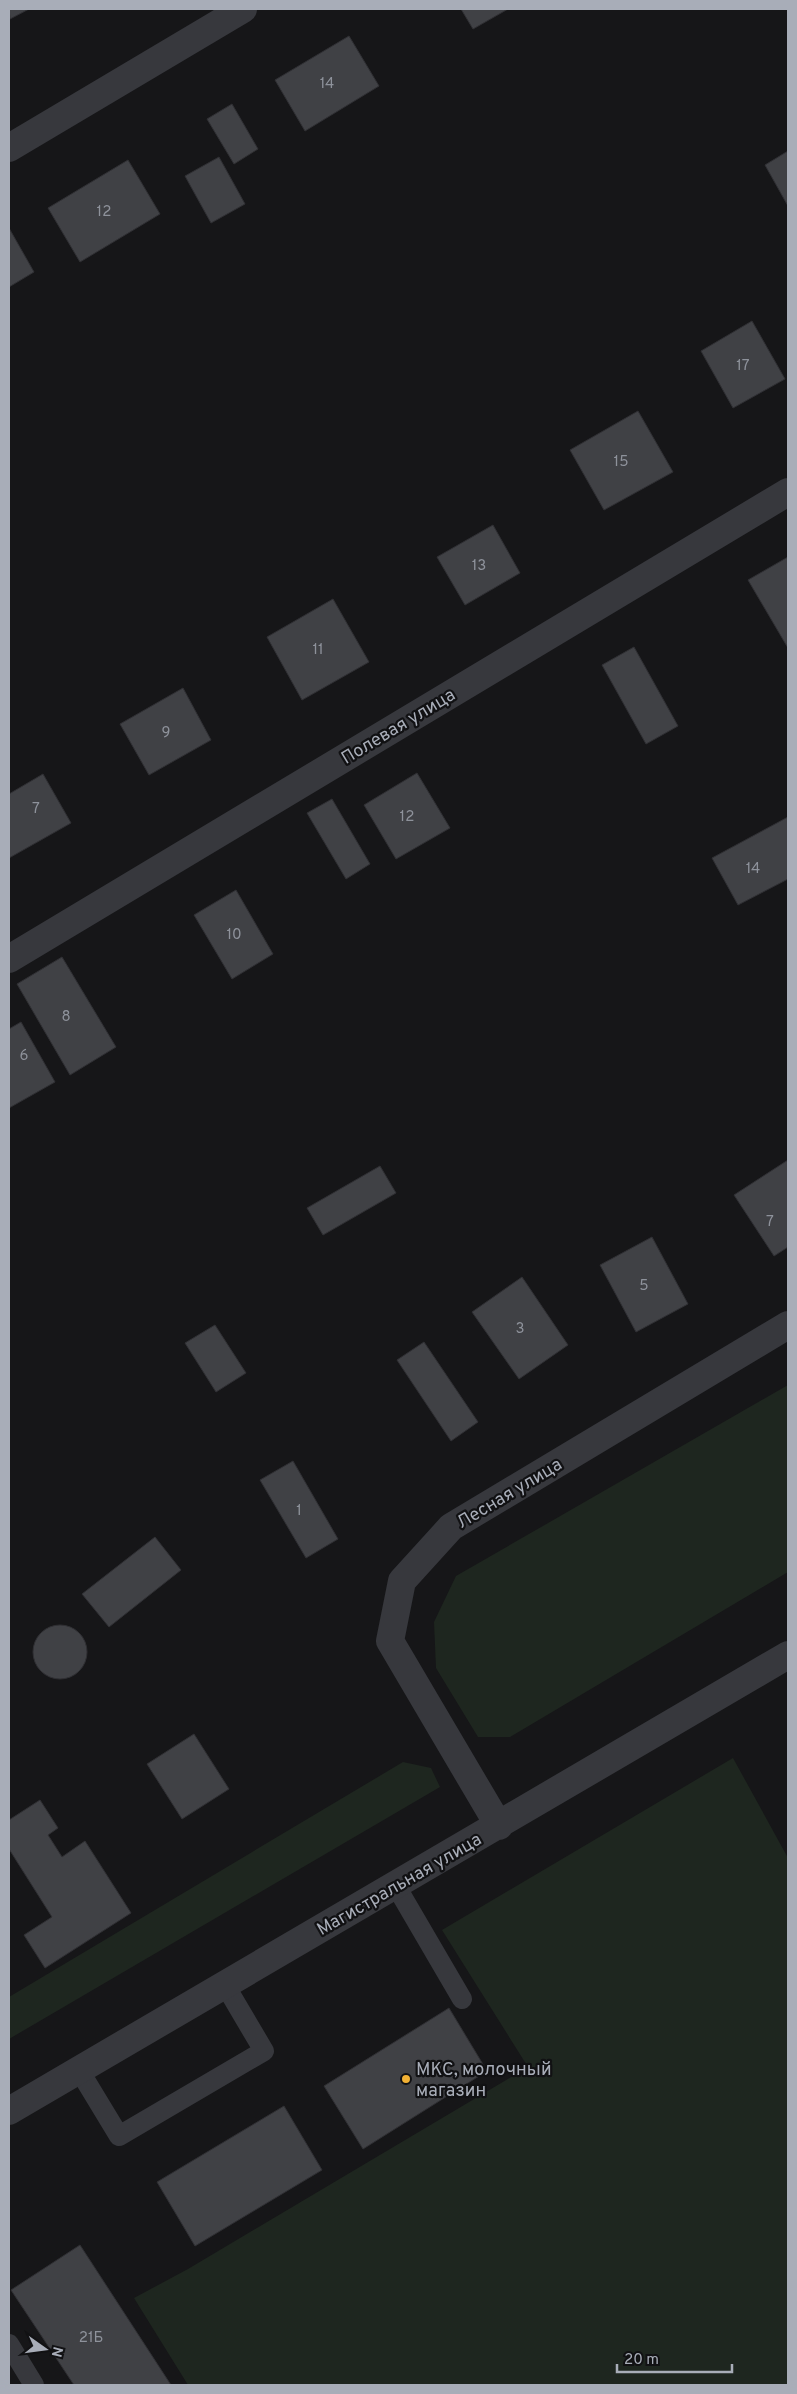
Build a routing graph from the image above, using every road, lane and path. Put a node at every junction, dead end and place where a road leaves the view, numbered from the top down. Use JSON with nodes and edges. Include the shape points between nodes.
{"nodes":[{"id":1,"x":243,"y":9,"type":"edge"},
{"id":2,"x":9,"y":148,"type":"edge"},
{"id":3,"x":788,"y":492,"type":"edge"},
{"id":4,"x":9,"y":959,"type":"edge"},
{"id":5,"x":788,"y":1325,"type":"edge"},
{"id":6,"x":788,"y":1655,"type":"edge"},
{"id":7,"x":499,"y":1826,"type":"junction"},
{"id":8,"x":396,"y":1886,"type":"junction"},
{"id":9,"x":225,"y":1985,"type":"junction"},
{"id":10,"x":462,"y":1999,"type":"dead end"},
{"id":11,"x":79,"y":2070,"type":"junction"},
{"id":12,"x":9,"y":2111,"type":"edge"},
{"id":13,"x":9,"y":2344,"type":"edge"},
{"id":14,"x":34,"y":2385,"type":"edge"}],
"edges":[{"from":1,"to":2,"type":"street"},
{"from":3,"to":4,"type":"street","name":"Полевая улица"},
{"from":5,"to":7,"type":"street","name":"Лесная улица","via":[[451,1527],[402,1581],[390,1641]]},
{"from":6,"to":7,"type":"street","name":"Магистральная улица"},
{"from":7,"to":8,"type":"street","name":"Магистральная улица"},
{"from":8,"to":9,"type":"street","name":"Магистральная улица"},
{"from":8,"to":10,"type":"lane"},
{"from":9,"to":11,"type":"street","name":"Магистральная улица"},
{"from":9,"to":11,"type":"lane","via":[[264,2051],[119,2136]]},
{"from":11,"to":12,"type":"street","name":"Магистральная улица"},
{"from":13,"to":14,"type":"lane"}]}
